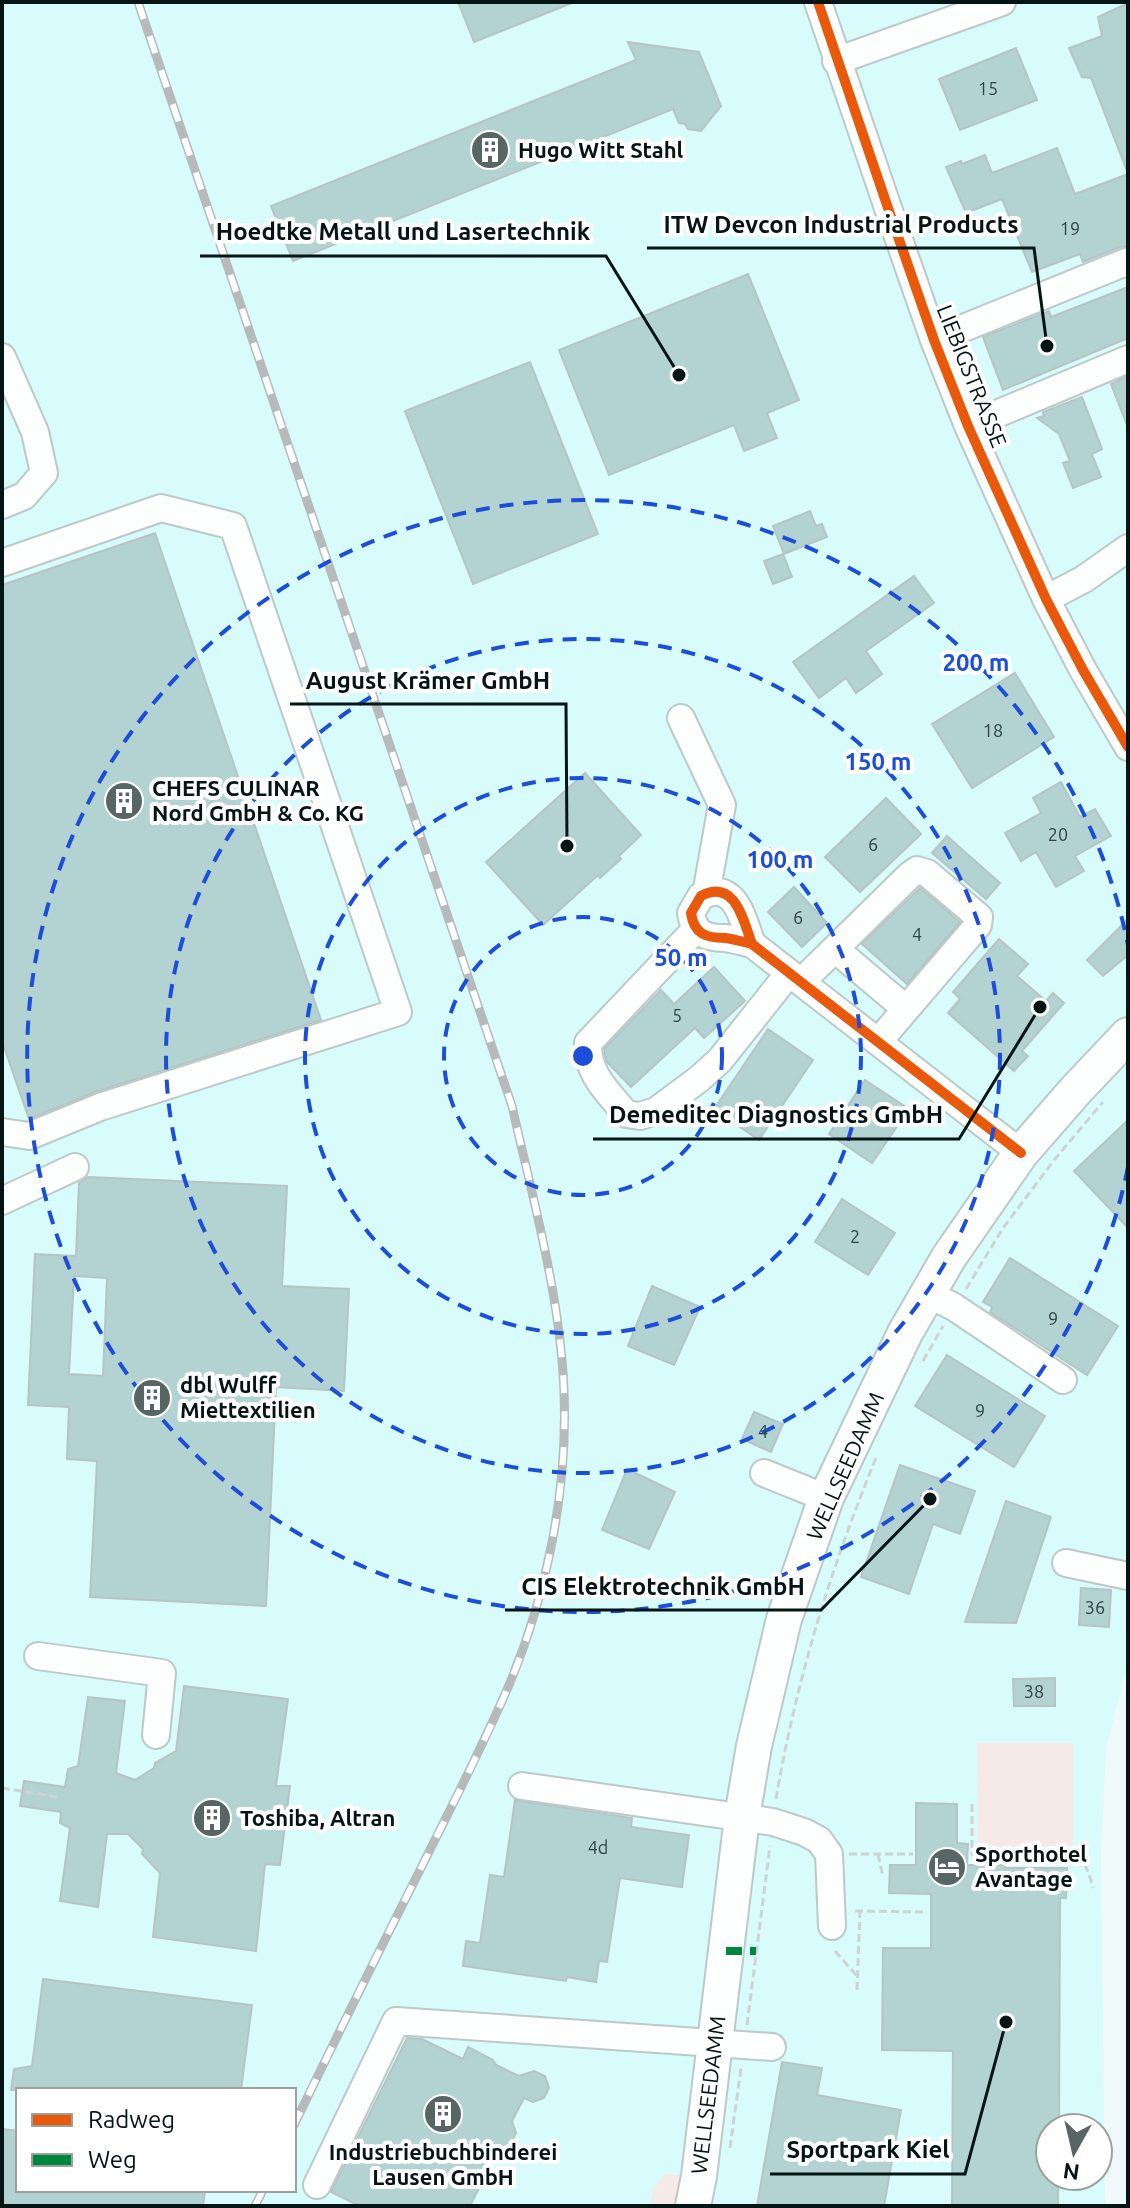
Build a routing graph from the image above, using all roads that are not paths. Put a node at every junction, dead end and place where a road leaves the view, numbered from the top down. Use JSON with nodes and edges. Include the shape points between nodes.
{"nodes":[{"id":1,"x":818,"y":2,"type":"edge"},
{"id":2,"x":1002,"y":2,"type":"edge"},
{"id":3,"x":836,"y":61,"type":"junction"},
{"id":4,"x":1128,"y":264,"type":"edge"},
{"id":5,"x":934,"y":340,"type":"junction"},
{"id":6,"x":2,"y":357,"type":"edge"},
{"id":7,"x":1128,"y":359,"type":"edge"},
{"id":8,"x":968,"y":426,"type":"junction"},
{"id":9,"x":2,"y":505,"type":"edge"},
{"id":10,"x":1128,"y":548,"type":"edge"},
{"id":11,"x":2,"y":563,"type":"edge"},
{"id":12,"x":1046,"y":599,"type":"junction"},
{"id":13,"x":681,"y":718,"type":"dead end"},
{"id":14,"x":1128,"y":747,"type":"edge"},
{"id":15,"x":706,"y":894,"type":"junction"},
{"id":16,"x":696,"y":929,"type":"junction"},
{"id":17,"x":752,"y":944,"type":"junction"},
{"id":18,"x":835,"y":949,"type":"junction"},
{"id":19,"x":795,"y":978,"type":"junction"},
{"id":20,"x":906,"y":1009,"type":"junction"},
{"id":21,"x":1128,"y":1035,"type":"edge"},
{"id":22,"x":878,"y":1042,"type":"junction"},
{"id":23,"x":2,"y":1132,"type":"edge"},
{"id":24,"x":1021,"y":1153,"type":"junction"},
{"id":25,"x":75,"y":1167,"type":"dead end"},
{"id":26,"x":2,"y":1201,"type":"edge"},
{"id":27,"x":941,"y":1300,"type":"junction"},
{"id":28,"x":1063,"y":1380,"type":"dead end"},
{"id":29,"x":764,"y":1473,"type":"dead end"},
{"id":30,"x":826,"y":1498,"type":"junction"},
{"id":31,"x":1066,"y":1563,"type":"dead end"},
{"id":32,"x":1128,"y":1576,"type":"edge"},
{"id":33,"x":38,"y":1656,"type":"dead end"},
{"id":34,"x":156,"y":1735,"type":"dead end"},
{"id":35,"x":522,"y":1786,"type":"dead end"},
{"id":36,"x":757,"y":1820,"type":"junction"},
{"id":37,"x":833,"y":1929,"type":"road end"},
{"id":38,"x":730,"y":2045,"type":"junction"},
{"id":39,"x":772,"y":2047,"type":"dead end"},
{"id":40,"x":317,"y":2185,"type":"dead end"},
{"id":41,"x":693,"y":2206,"type":"edge"}],
"edges":[{"from":1,"to":3,"type":"street","name":"LIEBIGSTRASSE"},
{"from":2,"to":3,"type":"street"},
{"from":3,"to":5,"type":"street","name":"LIEBIGSTRASSE"},
{"from":4,"to":5,"type":"street"},
{"from":5,"to":8,"type":"street","name":"LIEBIGSTRASSE"},
{"from":6,"to":9,"type":"street","via":[[35,432],[44,473],[24,496]]},
{"from":7,"to":8,"type":"street"},
{"from":8,"to":12,"type":"street","name":"LIEBIGSTRASSE"},
{"from":10,"to":12,"type":"street"},
{"from":11,"to":23,"type":"street","via":[[161,508],[233,526],[398,1012],[100,1107],[29,1136]]},
{"from":12,"to":14,"type":"street","name":"LIEBIGSTRASSE"},
{"from":13,"to":15,"type":"street","via":[[722,805]]},
{"from":15,"to":16,"type":"street","via":[[691,913]]},
{"from":15,"to":17,"type":"street","via":[[716,891],[736,902]]},
{"from":16,"to":17,"type":"street","via":[[705,937]]},
{"from":16,"to":19,"type":"street","via":[[588,1043],[587,1058],[597,1080],[626,1114],[656,1111],[699,1079]]},
{"from":17,"to":19,"type":"street"},
{"from":18,"to":19,"type":"street"},
{"from":18,"to":20,"type":"street"},
{"from":18,"to":20,"type":"street","via":[[917,870],[927,873],[979,917],[978,925]]},
{"from":19,"to":22,"type":"street"},
{"from":20,"to":22,"type":"street"},
{"from":21,"to":24,"type":"main road","name":"WELLSEEDAMM"},
{"from":22,"to":24,"type":"street"},
{"from":24,"to":27,"type":"main road","name":"WELLSEEDAMM","via":[[949,1257]]},
{"from":25,"to":26,"type":"street"},
{"from":27,"to":28,"type":"street"},
{"from":27,"to":30,"type":"main road","name":"WELLSEEDAMM","via":[[905,1333]]},
{"from":29,"to":30,"type":"street"},
{"from":30,"to":36,"type":"main road","name":"WELLSEEDAMM","via":[[784,1619],[754,1746]]},
{"from":31,"to":32,"type":"street"},
{"from":33,"to":34,"type":"street","via":[[162,1673]]},
{"from":35,"to":36,"type":"street"},
{"from":36,"to":37,"type":"street","via":[[804,1832],[829,1854]]},
{"from":36,"to":38,"type":"main road","name":"WELLSEEDAMM"},
{"from":38,"to":39,"type":"street"},
{"from":38,"to":40,"type":"street","via":[[396,2021]]},
{"from":38,"to":41,"type":"main road","name":"WELLSEEDAMM"}]}
